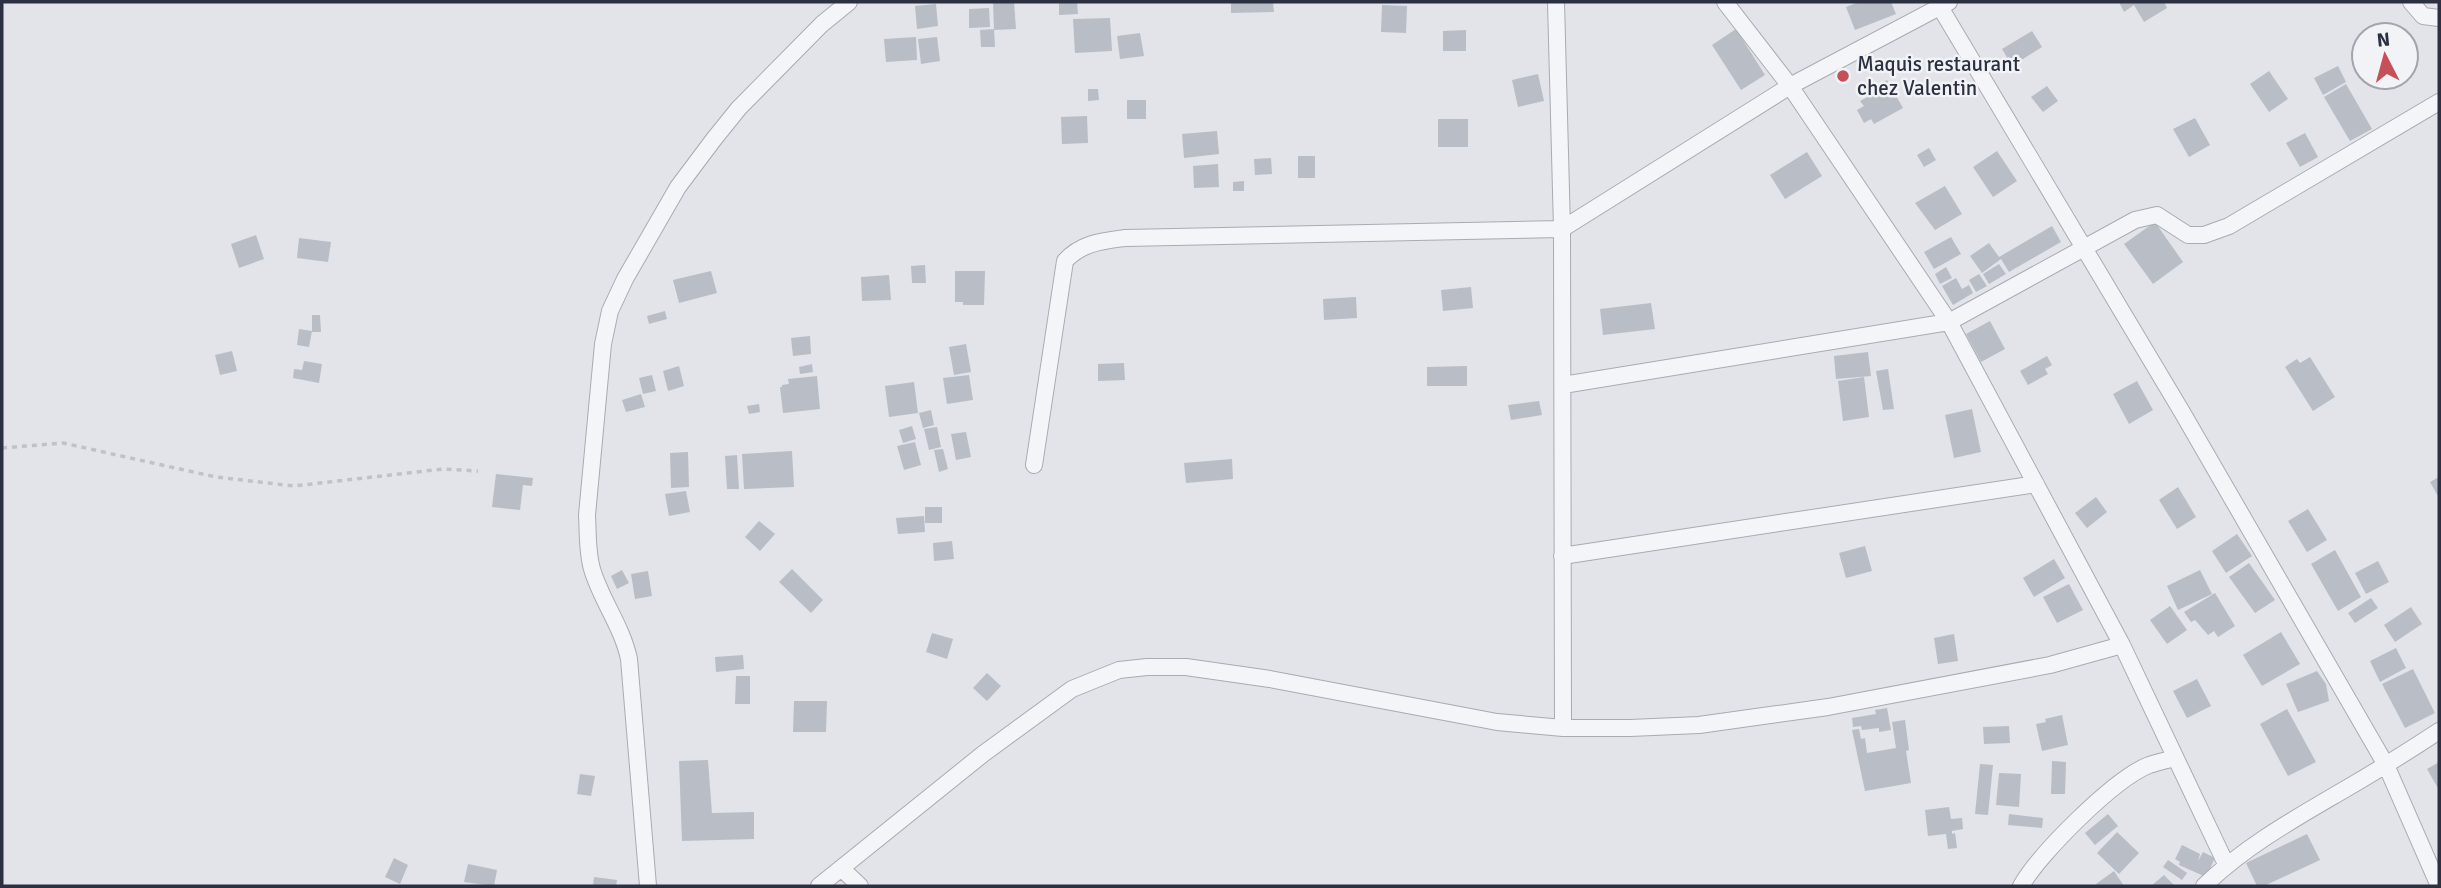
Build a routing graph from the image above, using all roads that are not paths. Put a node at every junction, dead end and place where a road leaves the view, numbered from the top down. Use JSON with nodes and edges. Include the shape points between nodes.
{"nodes":[{"id":1,"x":849,"y":2,"type":"edge"},
{"id":2,"x":1556,"y":2,"type":"edge"},
{"id":3,"x":1725,"y":2,"type":"edge"},
{"id":4,"x":2411,"y":2,"type":"edge"},
{"id":5,"x":1945,"y":4,"type":"edge"},
{"id":6,"x":2439,"y":18,"type":"edge"},
{"id":7,"x":1790,"y":86,"type":"junction"},
{"id":8,"x":2439,"y":102,"type":"edge"},
{"id":9,"x":1562,"y":229,"type":"junction"},
{"id":10,"x":2084,"y":247,"type":"junction"},
{"id":11,"x":1949,"y":322,"type":"junction"},
{"id":12,"x":1563,"y":385,"type":"junction"},
{"id":13,"x":1034,"y":465,"type":"dead end"},
{"id":14,"x":2036,"y":484,"type":"junction"},
{"id":15,"x":1562,"y":556,"type":"junction"},
{"id":16,"x":2122,"y":646,"type":"junction"},
{"id":17,"x":1563,"y":729,"type":"junction"},
{"id":18,"x":2439,"y":731,"type":"edge"},
{"id":19,"x":2175,"y":758,"type":"junction"},
{"id":20,"x":2386,"y":765,"type":"junction"},
{"id":21,"x":2226,"y":864,"type":"junction"},
{"id":22,"x":841,"y":868,"type":"junction"},
{"id":23,"x":648,"y":886,"type":"edge"},
{"id":24,"x":819,"y":886,"type":"edge"},
{"id":25,"x":860,"y":886,"type":"edge"},
{"id":26,"x":2021,"y":886,"type":"edge"},
{"id":27,"x":2204,"y":886,"type":"edge"},
{"id":28,"x":2439,"y":886,"type":"edge"}],
"edges":[{"from":1,"to":23,"type":"street","via":[[739,108],[714,139],[659,218],[610,311],[603,344],[588,543],[597,585],[626,642],[629,659]]},
{"from":2,"to":9,"type":"street"},
{"from":3,"to":7,"type":"street"},
{"from":4,"to":6,"type":"street","via":[[2423,16]]},
{"from":5,"to":7,"type":"street"},
{"from":5,"to":10,"type":"street"},
{"from":7,"to":9,"type":"street"},
{"from":7,"to":11,"type":"street"},
{"from":8,"to":10,"type":"street","via":[[2228,226],[2204,235],[2188,235],[2157,215],[2148,216]]},
{"from":9,"to":12,"type":"street"},
{"from":9,"to":13,"type":"street","via":[[1153,237],[1096,242],[1075,249],[1065,261]]},
{"from":10,"to":11,"type":"street"},
{"from":10,"to":20,"type":"street"},
{"from":11,"to":12,"type":"street"},
{"from":11,"to":14,"type":"street"},
{"from":12,"to":15,"type":"street"},
{"from":14,"to":15,"type":"street"},
{"from":14,"to":16,"type":"street"},
{"from":15,"to":17,"type":"street"},
{"from":16,"to":17,"type":"street","via":[[2050,665],[1828,707],[1699,725]]},
{"from":16,"to":19,"type":"street"},
{"from":17,"to":22,"type":"street","via":[[1497,722],[1210,670],[1119,670],[1072,689]]},
{"from":18,"to":20,"type":"street"},
{"from":19,"to":21,"type":"street"},
{"from":19,"to":26,"type":"street","via":[[2148,765],[2122,781],[2041,858]]},
{"from":20,"to":21,"type":"street"},
{"from":20,"to":28,"type":"street"},
{"from":21,"to":27,"type":"street"},
{"from":22,"to":24,"type":"street"},
{"from":22,"to":25,"type":"street"}]}
